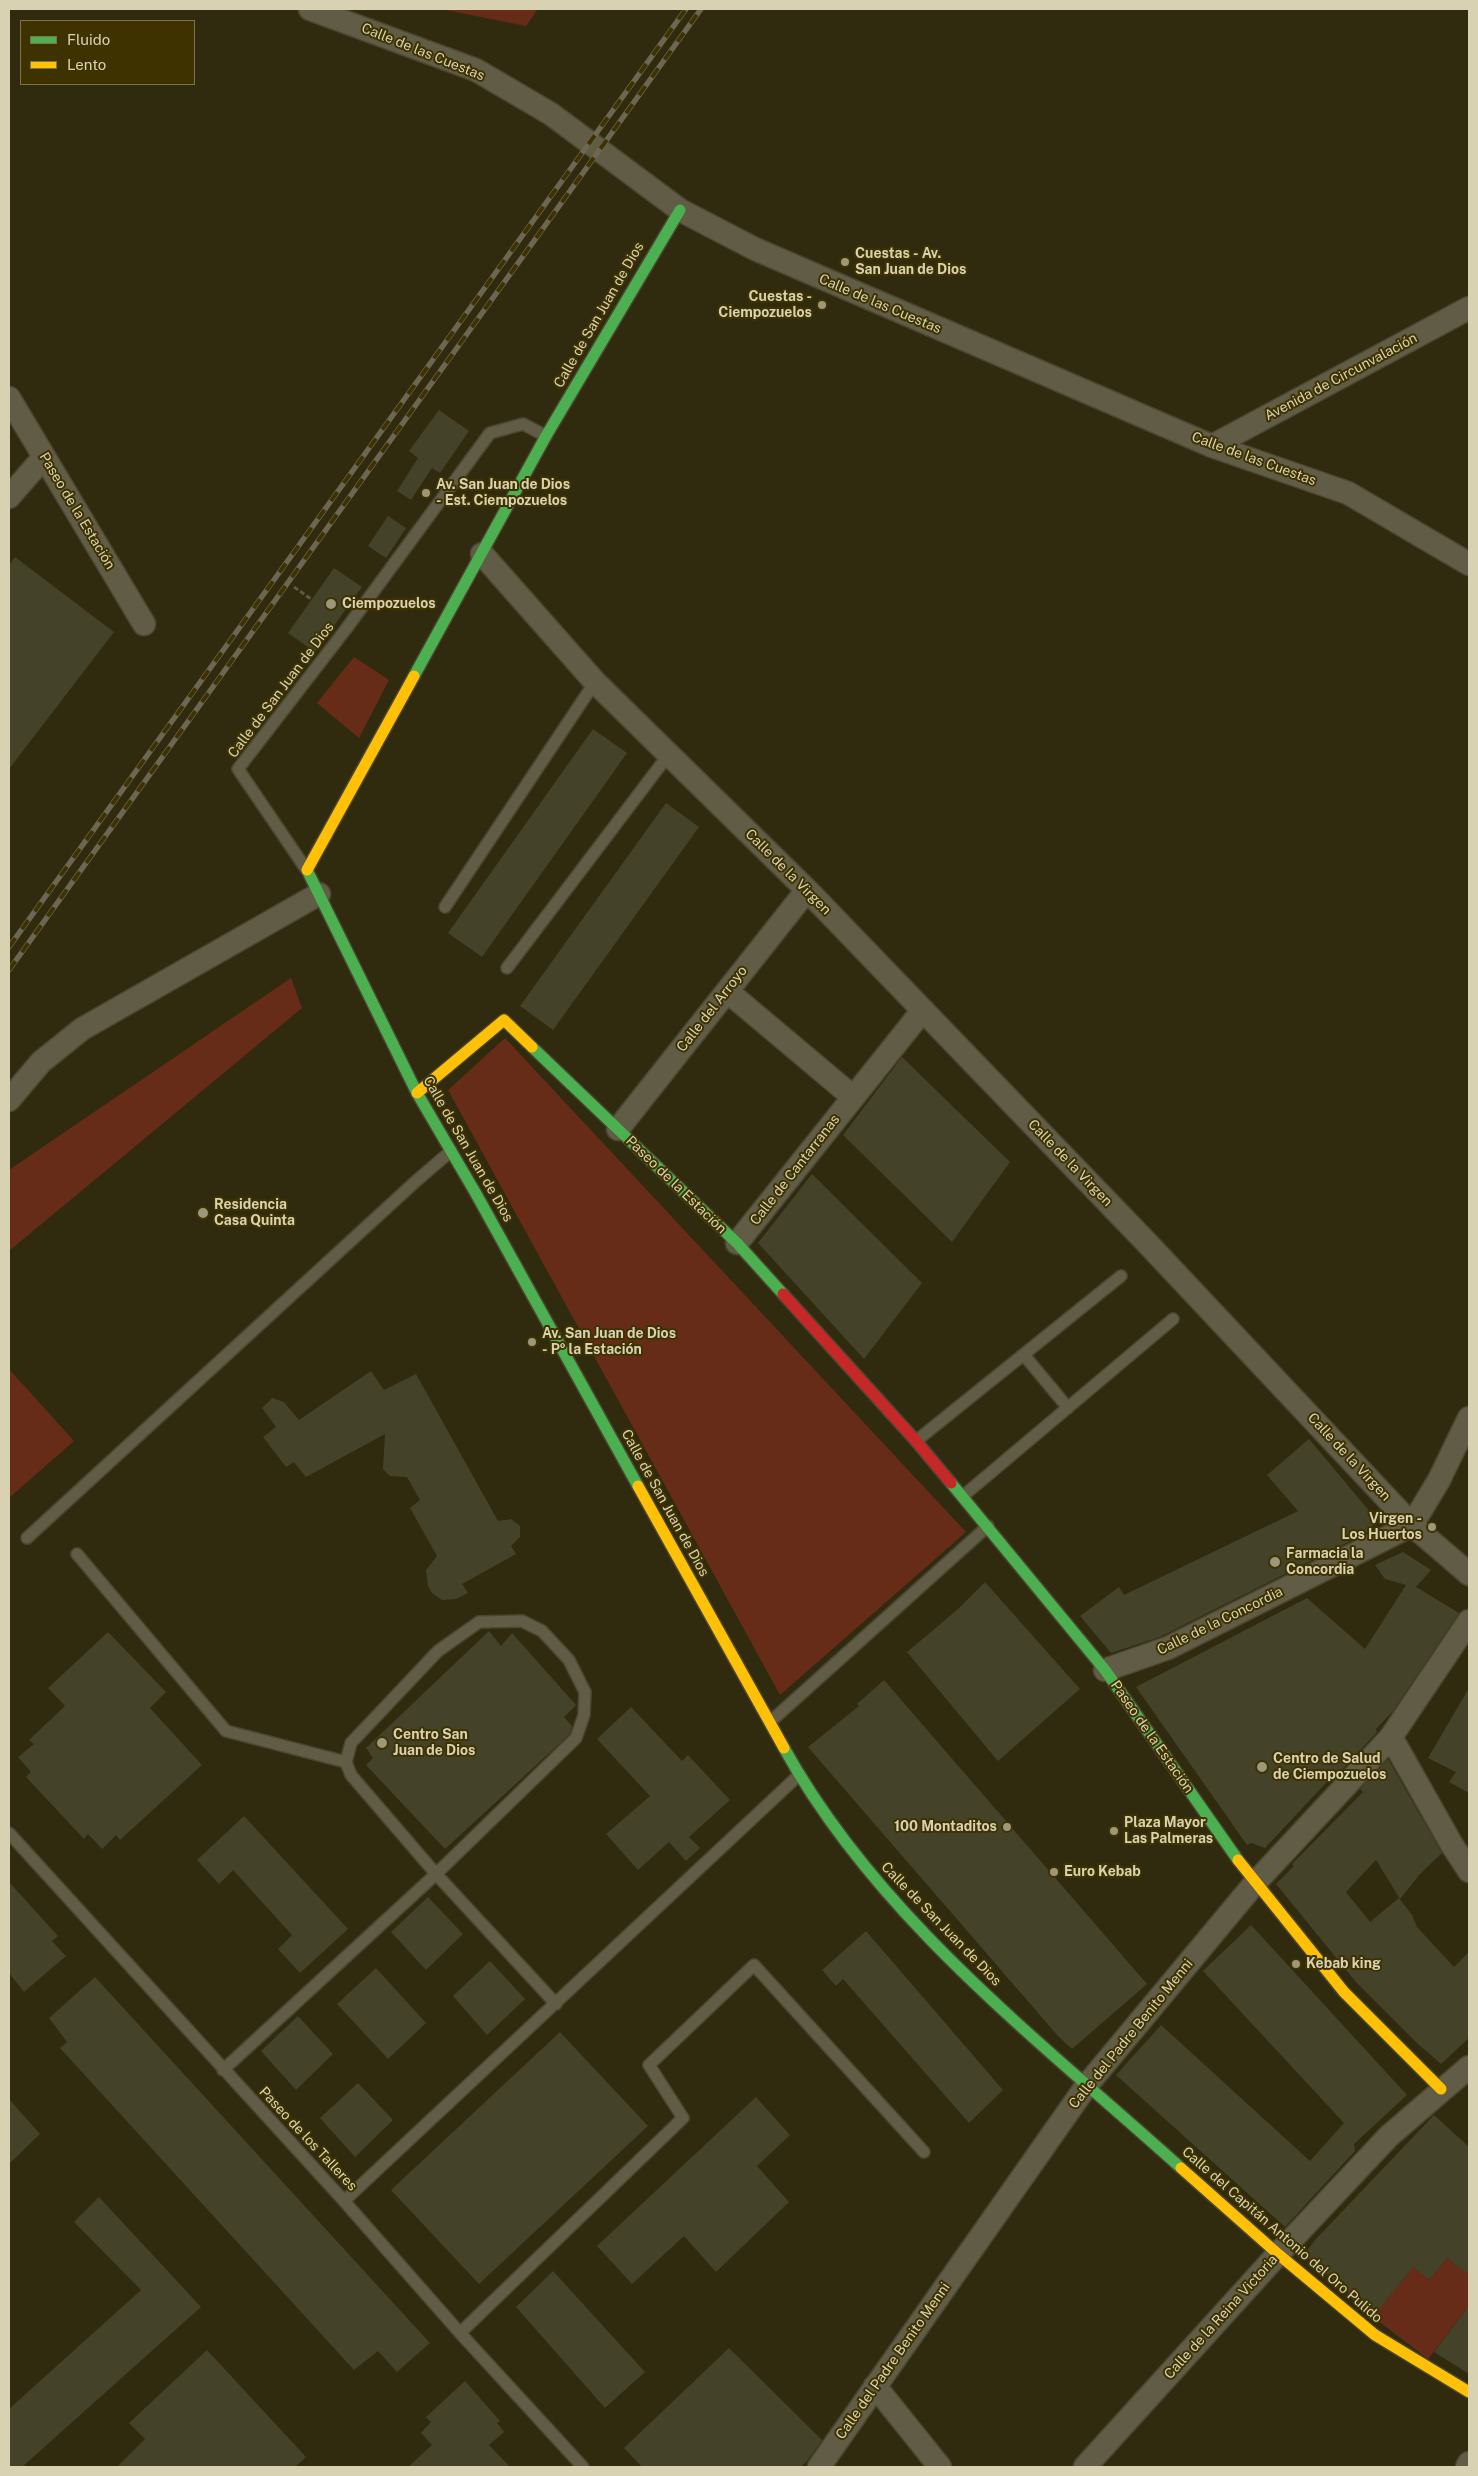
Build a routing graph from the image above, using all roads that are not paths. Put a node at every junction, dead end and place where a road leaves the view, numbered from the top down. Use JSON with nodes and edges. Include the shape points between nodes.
{"nodes":[{"id":1,"x":310,"y":9,"type":"edge"},
{"id":2,"x":680,"y":210,"type":"junction"},
{"id":3,"x":1469,"y":308,"type":"edge"},
{"id":4,"x":9,"y":398,"type":"edge"},
{"id":5,"x":546,"y":436,"type":"junction"},
{"id":6,"x":1212,"y":446,"type":"junction"},
{"id":7,"x":44,"y":457,"type":"junction"},
{"id":8,"x":9,"y":498,"type":"edge"},
{"id":9,"x":482,"y":554,"type":"junction"},
{"id":10,"x":1469,"y":564,"type":"edge"},
{"id":11,"x":144,"y":624,"type":"dead end"},
{"id":12,"x":595,"y":682,"type":"junction"},
{"id":13,"x":669,"y":754,"type":"junction"},
{"id":14,"x":307,"y":870,"type":"junction"},
{"id":15,"x":807,"y":890,"type":"junction"},
{"id":16,"x":319,"y":894,"type":"junction"},
{"id":17,"x":445,"y":907,"type":"dead end"},
{"id":18,"x":507,"y":968,"type":"dead end"},
{"id":19,"x":727,"y":991,"type":"junction"},
{"id":20,"x":923,"y":1010,"type":"junction"},
{"id":21,"x":417,"y":1093,"type":"junction"},
{"id":22,"x":853,"y":1097,"type":"junction"},
{"id":23,"x":9,"y":1100,"type":"edge"},
{"id":24,"x":618,"y":1129,"type":"junction"},
{"id":25,"x":451,"y":1151,"type":"junction"},
{"id":26,"x":737,"y":1243,"type":"junction"},
{"id":27,"x":1121,"y":1276,"type":"dead end"},
{"id":28,"x":1173,"y":1319,"type":"dead end"},
{"id":29,"x":1024,"y":1355,"type":"junction"},
{"id":30,"x":1068,"y":1408,"type":"junction"},
{"id":31,"x":1469,"y":1418,"type":"edge"},
{"id":32,"x":916,"y":1441,"type":"junction"},
{"id":33,"x":963,"y":1496,"type":"junction"},
{"id":34,"x":1412,"y":1525,"type":"junction"},
{"id":35,"x":988,"y":1526,"type":"junction"},
{"id":36,"x":27,"y":1538,"type":"dead end"},
{"id":37,"x":77,"y":1554,"type":"dead end"},
{"id":38,"x":1469,"y":1574,"type":"edge"},
{"id":39,"x":1469,"y":1621,"type":"edge"},
{"id":40,"x":1105,"y":1670,"type":"junction"},
{"id":41,"x":770,"y":1722,"type":"junction"},
{"id":42,"x":1391,"y":1737,"type":"junction"},
{"id":43,"x":346,"y":1762,"type":"junction"},
{"id":44,"x":800,"y":1775,"type":"junction"},
{"id":45,"x":9,"y":1833,"type":"edge"},
{"id":46,"x":1469,"y":1871,"type":"edge"},
{"id":47,"x":436,"y":1874,"type":"junction"},
{"id":48,"x":1254,"y":1883,"type":"junction"},
{"id":49,"x":556,"y":2004,"type":"junction"},
{"id":50,"x":1469,"y":2067,"type":"edge"},
{"id":51,"x":223,"y":2070,"type":"junction"},
{"id":52,"x":1087,"y":2085,"type":"junction"},
{"id":53,"x":1441,"y":2089,"type":"junction"},
{"id":54,"x":924,"y":2152,"type":"dead end"},
{"id":55,"x":344,"y":2200,"type":"junction"},
{"id":56,"x":1278,"y":2254,"type":"junction"},
{"id":57,"x":460,"y":2333,"type":"junction"},
{"id":58,"x":875,"y":2386,"type":"junction"},
{"id":59,"x":1469,"y":2392,"type":"edge"},
{"id":60,"x":1469,"y":2463,"type":"edge"},
{"id":61,"x":583,"y":2467,"type":"edge"},
{"id":62,"x":819,"y":2467,"type":"edge"},
{"id":63,"x":940,"y":2467,"type":"edge"},
{"id":64,"x":1085,"y":2467,"type":"edge"},
{"id":65,"x":1467,"y":2467,"type":"edge"}],
"edges":[{"from":1,"to":2,"type":"street","name":"Calle de las Cuestas","via":[[476,70],[551,114]]},
{"from":2,"to":5,"type":"street","name":"Calle de San Juan de Dios"},
{"from":2,"to":6,"type":"street","name":"Calle de las Cuestas","via":[[772,257]]},
{"from":3,"to":6,"type":"street","name":"Avenida de Circunvalación"},
{"from":4,"to":7,"type":"street","name":"Paseo de la Estación"},
{"from":5,"to":9,"type":"street","name":"Calle de San Juan de Dios"},
{"from":5,"to":14,"type":"lane","name":"Calle de San Juan de Dios","via":[[523,424],[490,433],[238,769]]},
{"from":6,"to":10,"type":"street","name":"Calle de las Cuestas","via":[[1348,493]]},
{"from":7,"to":8,"type":"street"},
{"from":7,"to":11,"type":"street","name":"Paseo de la Estación"},
{"from":9,"to":12,"type":"street","name":"Calle de la Virgen"},
{"from":9,"to":14,"type":"street","name":"Calle de San Juan de Dios"},
{"from":12,"to":13,"type":"street","name":"Calle de la Virgen"},
{"from":12,"to":17,"type":"lane"},
{"from":13,"to":15,"type":"street","name":"Calle de la Virgen"},
{"from":13,"to":18,"type":"lane"},
{"from":14,"to":16,"type":"street","name":"Calle de San Juan de Dios"},
{"from":15,"to":19,"type":"street","name":"Calle del Arroyo"},
{"from":15,"to":20,"type":"street","name":"Calle de la Virgen"},
{"from":16,"to":21,"type":"street","name":"Calle de San Juan de Dios"},
{"from":16,"to":23,"type":"street","via":[[82,1029],[41,1062]]},
{"from":19,"to":22,"type":"street"},
{"from":19,"to":24,"type":"street","name":"Calle del Arroyo"},
{"from":20,"to":22,"type":"street","name":"Calle de Cantarranas"},
{"from":20,"to":34,"type":"street","name":"Calle de la Virgen"},
{"from":21,"to":24,"type":"street","name":"Paseo de la Estación","via":[[504,1020]]},
{"from":21,"to":25,"type":"street","name":"Calle de San Juan de Dios"},
{"from":22,"to":26,"type":"street","name":"Calle de Cantarranas"},
{"from":24,"to":26,"type":"street","name":"Paseo de la Estación"},
{"from":25,"to":36,"type":"lane"},
{"from":25,"to":41,"type":"street","name":"Calle de San Juan de Dios"},
{"from":26,"to":32,"type":"street","name":"Paseo de la Estación"},
{"from":27,"to":29,"type":"lane"},
{"from":28,"to":30,"type":"lane"},
{"from":29,"to":30,"type":"lane"},
{"from":29,"to":32,"type":"lane"},
{"from":30,"to":33,"type":"lane"},
{"from":31,"to":34,"type":"street","via":[[1439,1480]]},
{"from":32,"to":33,"type":"street","name":"Paseo de la Estación"},
{"from":33,"to":35,"type":"street","name":"Paseo de la Estación"},
{"from":34,"to":38,"type":"street","name":"Calle de la Virgen"},
{"from":34,"to":40,"type":"street","name":"Calle de la Concordia","via":[[1168,1648]]},
{"from":35,"to":40,"type":"street","name":"Paseo de la Estación"},
{"from":35,"to":41,"type":"lane"},
{"from":37,"to":43,"type":"lane","via":[[226,1731]]},
{"from":39,"to":42,"type":"street","name":"Calle del Padre Benito Menni"},
{"from":40,"to":48,"type":"street","name":"Paseo de la Estación"},
{"from":41,"to":44,"type":"street","name":"Calle de San Juan de Dios"},
{"from":42,"to":46,"type":"street"},
{"from":42,"to":48,"type":"street","name":"Calle del Padre Benito Menni"},
{"from":43,"to":47,"type":"lane","via":[[352,1775]]},
{"from":43,"to":47,"type":"lane","via":[[350,1743],[438,1651],[479,1622],[522,1621],[542,1631],[569,1660],[585,1692],[584,1715],[576,1738]]},
{"from":44,"to":49,"type":"lane"},
{"from":44,"to":52,"type":"street","name":"Calle de San Juan de Dios","via":[[875,1880],[969,1978]]},
{"from":45,"to":51,"type":"lane","name":"Paseo de los Talleres"},
{"from":47,"to":49,"type":"lane"},
{"from":47,"to":51,"type":"lane"},
{"from":48,"to":52,"type":"street","name":"Calle del Padre Benito Menni"},
{"from":48,"to":53,"type":"street","name":"Paseo de la Estación","via":[[1344,1992]]},
{"from":49,"to":55,"type":"lane"},
{"from":50,"to":53,"type":"street","name":"Calle de la Reina Victoria"},
{"from":51,"to":55,"type":"lane","name":"Paseo de los Talleres"},
{"from":52,"to":56,"type":"street","name":"Calle del Capitán Antonio del Oro Pulido"},
{"from":52,"to":58,"type":"street","name":"Calle del Padre Benito Menni"},
{"from":53,"to":56,"type":"street","name":"Calle de la Reina Victoria","via":[[1389,2136]]},
{"from":54,"to":57,"type":"lane","via":[[754,1965],[649,2064],[683,2118]]},
{"from":55,"to":57,"type":"lane","name":"Paseo de los Talleres"},
{"from":56,"to":59,"type":"street","name":"Calle del Capitán Antonio del Oro Pulido","via":[[1375,2335]]},
{"from":56,"to":64,"type":"street","name":"Calle de la Reina Victoria"},
{"from":57,"to":61,"type":"lane","name":"Paseo de los Talleres"},
{"from":58,"to":62,"type":"street","name":"Calle del Padre Benito Menni"},
{"from":58,"to":63,"type":"street"},
{"from":60,"to":65,"type":"street"}]}
